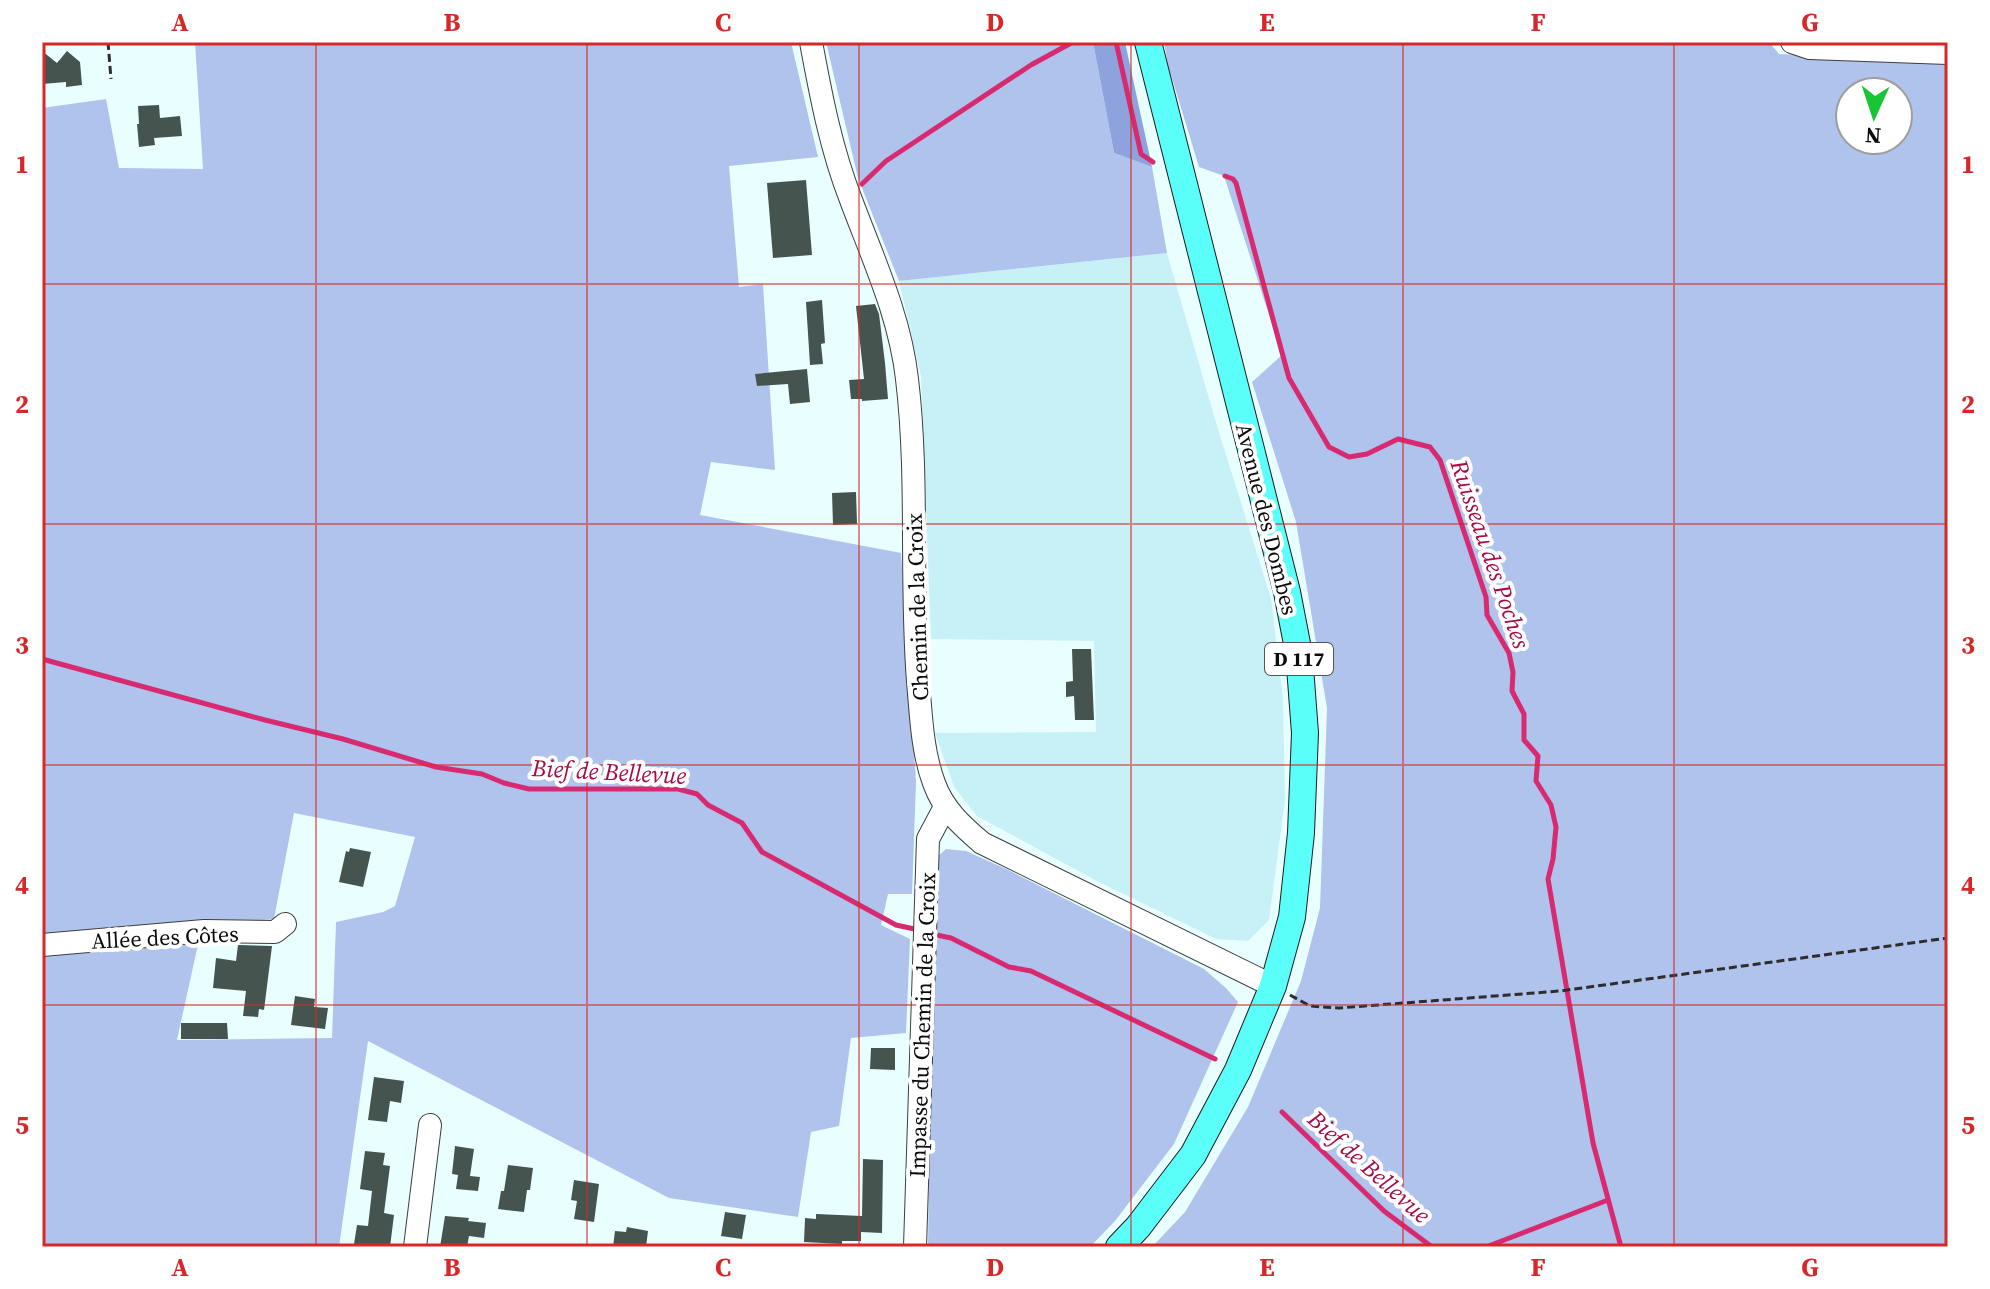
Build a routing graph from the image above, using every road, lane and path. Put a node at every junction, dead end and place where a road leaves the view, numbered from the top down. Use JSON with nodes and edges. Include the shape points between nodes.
{"nodes":[{"id":1,"x":108,"y":42,"type":"edge"},
{"id":2,"x":811,"y":42,"type":"edge"},
{"id":3,"x":1148,"y":42,"type":"edge"},
{"id":4,"x":1792,"y":42,"type":"edge"},
{"id":5,"x":1948,"y":53,"type":"edge"},
{"id":6,"x":111,"y":79,"type":"dead end"},
{"id":7,"x":945,"y":807,"type":"junction"},
{"id":8,"x":285,"y":924,"type":"dead end"},
{"id":9,"x":1948,"y":938,"type":"edge"},
{"id":10,"x":42,"y":945,"type":"edge"},
{"id":11,"x":1273,"y":986,"type":"junction"},
{"id":12,"x":430,"y":1125,"type":"dead end"},
{"id":13,"x":415,"y":1247,"type":"edge"},
{"id":14,"x":915,"y":1247,"type":"edge"},
{"id":15,"x":1119,"y":1247,"type":"edge"}],
"edges":[{"from":1,"to":6,"type":"path"},
{"from":2,"to":7,"type":"street","name":"Chemin de la Croix","via":[[827,125],[893,309],[907,377],[923,735]]},
{"from":3,"to":11,"type":"main road","name":"Avenue des Dombes","number":"D 117","via":[[1299,654],[1305,733],[1301,833],[1292,917]]},
{"from":4,"to":5,"type":"street","via":[[1810,48]]},
{"from":7,"to":11,"type":"street","name":"Chemin de la Croix","via":[[982,843]]},
{"from":7,"to":14,"type":"street","name":"Impasse du Chemin de la Croix","via":[[928,839]]},
{"from":8,"to":10,"type":"street","name":"Allée des Côtes","via":[[275,932],[204,931]]},
{"from":9,"to":11,"type":"path","via":[[1560,991],[1339,1008],[1310,1006]]},
{"from":11,"to":15,"type":"main road","name":"Avenue des Dombes","number":"D 117","via":[[1238,1070],[1193,1155]]},
{"from":12,"to":13,"type":"street"}]}
